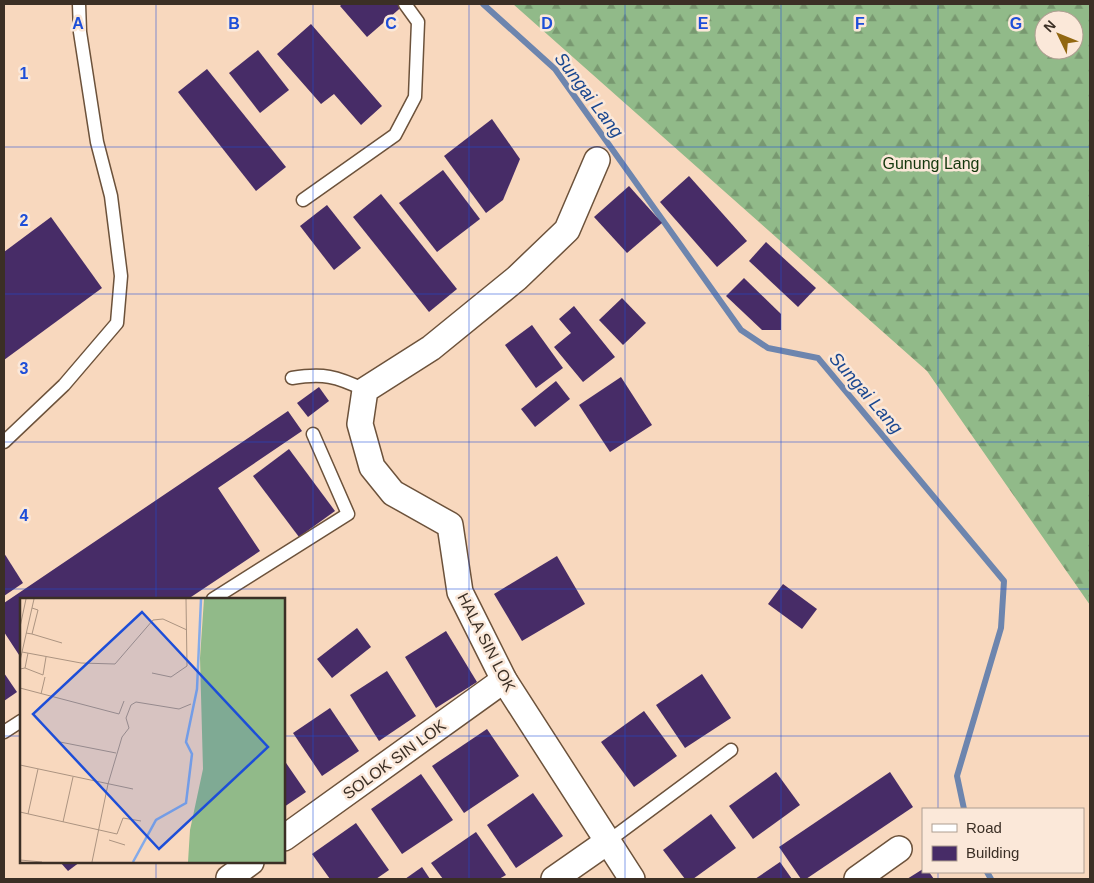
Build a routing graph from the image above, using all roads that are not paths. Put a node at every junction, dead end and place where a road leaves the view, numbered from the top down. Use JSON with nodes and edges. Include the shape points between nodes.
{"nodes":[{"id":1,"x":79,"y":4,"type":"edge"},
{"id":2,"x":405,"y":4,"type":"edge"},
{"id":3,"x":597,"y":160,"type":"dead end"},
{"id":4,"x":303,"y":200,"type":"dead end"},
{"id":5,"x":292,"y":378,"type":"dead end"},
{"id":6,"x":365,"y":390,"type":"junction"},
{"id":7,"x":313,"y":434,"type":"dead end"},
{"id":8,"x":4,"y":442,"type":"edge"},
{"id":9,"x":215,"y":598,"type":"edge"},
{"id":10,"x":504,"y":680,"type":"junction"},
{"id":11,"x":20,"y":722,"type":"edge"},
{"id":12,"x":4,"y":732,"type":"edge"},
{"id":13,"x":730,"y":750,"type":"dead end"},
{"id":14,"x":285,"y":837,"type":"edge"},
{"id":15,"x":608,"y":842,"type":"junction"},
{"id":16,"x":899,"y":849,"type":"dead end"},
{"id":17,"x":250,"y":863,"type":"edge"},
{"id":18,"x":229,"y":878,"type":"dead end"},
{"id":19,"x":554,"y":879,"type":"edge"},
{"id":20,"x":632,"y":879,"type":"edge"},
{"id":21,"x":857,"y":879,"type":"edge"}],
"edges":[{"from":1,"to":8,"type":"lane","via":[[96,142],[111,196],[121,276],[117,324],[64,385]]},
{"from":2,"to":4,"type":"lane","via":[[418,22],[414,97],[395,135]]},
{"from":3,"to":6,"type":"street","via":[[567,230],[517,278],[432,348]]},
{"from":5,"to":6,"type":"lane","via":[[315,374],[343,379]]},
{"from":6,"to":10,"type":"street","name":"HALA SIN LOK","via":[[360,424],[372,467],[393,493],[450,525],[460,592]]},
{"from":7,"to":9,"type":"lane","via":[[348,514]]},
{"from":10,"to":14,"type":"street","name":"SOLOK SIN LOK"},
{"from":10,"to":15,"type":"street","name":"HALA SIN LOK"},
{"from":11,"to":12,"type":"lane"},
{"from":13,"to":15,"type":"lane"},
{"from":15,"to":19,"type":"street"},
{"from":15,"to":20,"type":"street","name":"HALA SIN LOK"},
{"from":16,"to":21,"type":"street"},
{"from":17,"to":18,"type":"street"}]}
